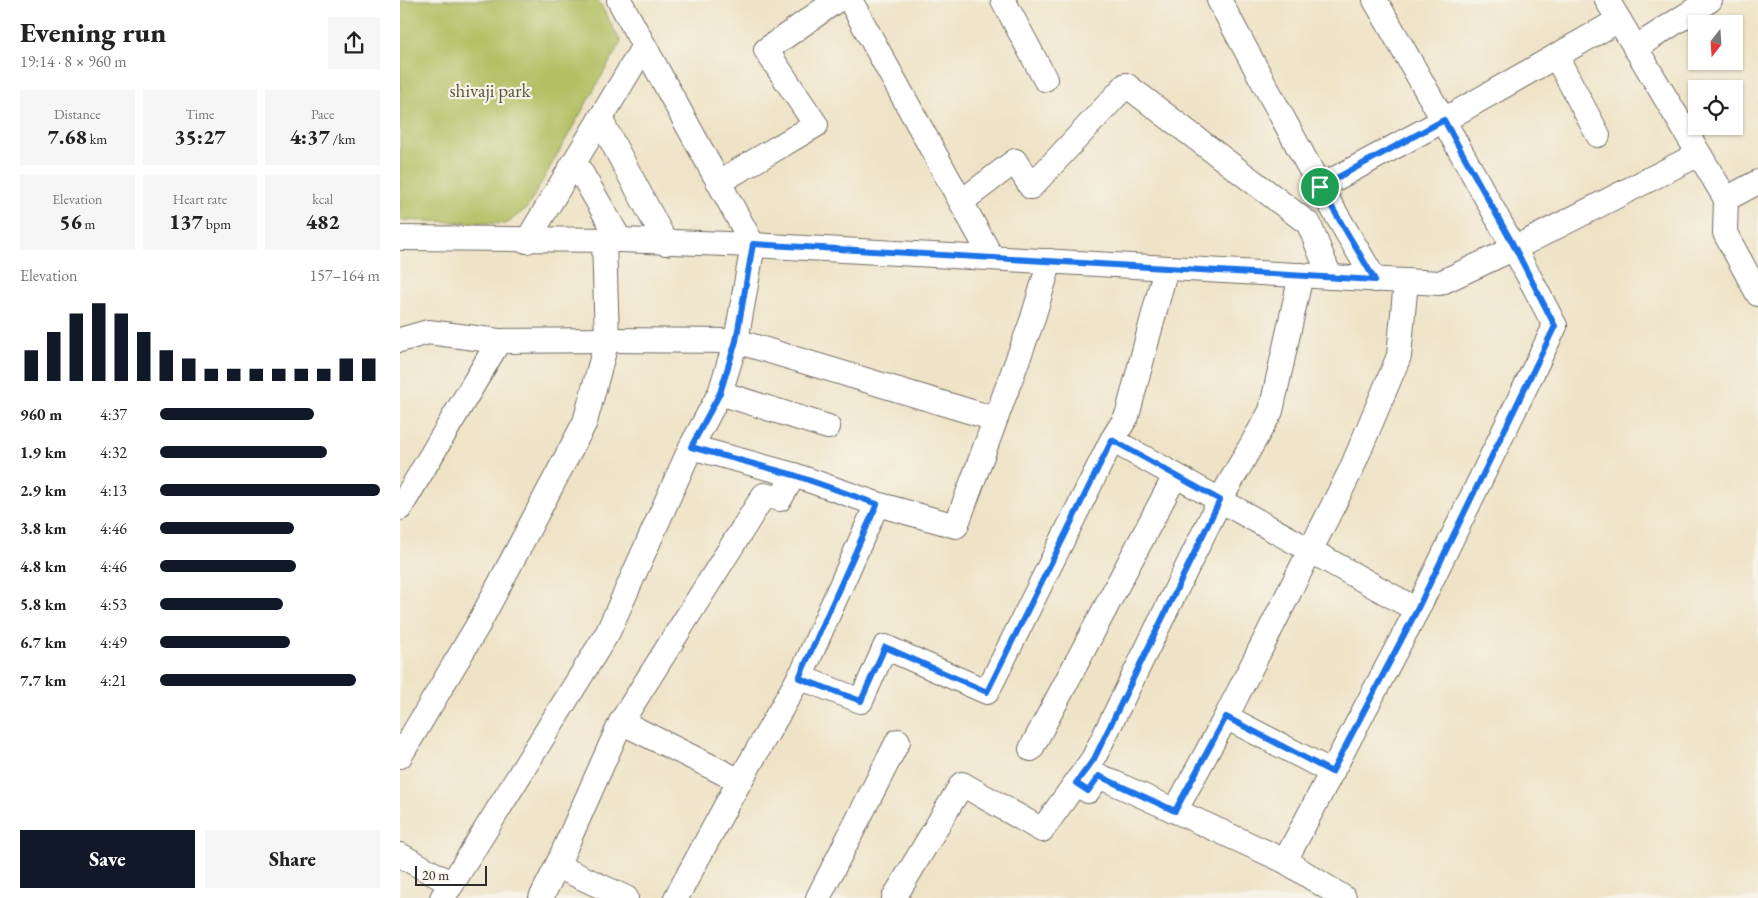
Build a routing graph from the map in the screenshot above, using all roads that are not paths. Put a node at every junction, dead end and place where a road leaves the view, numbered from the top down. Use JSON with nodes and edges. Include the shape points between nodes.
{"nodes":[{"id":1,"x":619,"y":0,"type":"edge"},
{"id":2,"x":837,"y":0,"type":"edge"},
{"id":3,"x":850,"y":0,"type":"edge"},
{"id":4,"x":1003,"y":0,"type":"edge"},
{"id":5,"x":1220,"y":0,"type":"edge"},
{"id":6,"x":1375,"y":0,"type":"edge"},
{"id":7,"x":1607,"y":0,"type":"edge"},
{"id":8,"x":1710,"y":0,"type":"edge"},
{"id":9,"x":1618,"y":20,"type":"junction"},
{"id":10,"x":644,"y":46,"type":"junction"},
{"id":11,"x":1635,"y":48,"type":"junction"},
{"id":12,"x":1556,"y":56,"type":"junction"},
{"id":13,"x":1045,"y":79,"type":"dead end"},
{"id":14,"x":600,"y":119,"type":"junction"},
{"id":15,"x":1444,"y":120,"type":"junction"},
{"id":16,"x":1598,"y":135,"type":"dead end"},
{"id":17,"x":1699,"y":154,"type":"junction"},
{"id":18,"x":575,"y":162,"type":"junction"},
{"id":19,"x":719,"y":182,"type":"junction"},
{"id":20,"x":1758,"y":182,"type":"edge"},
{"id":21,"x":1320,"y":187,"type":"junction"},
{"id":22,"x":1726,"y":199,"type":"junction"},
{"id":23,"x":961,"y":202,"type":"junction"},
{"id":24,"x":400,"y":238,"type":"edge"},
{"id":25,"x":527,"y":240,"type":"junction"},
{"id":26,"x":612,"y":240,"type":"junction"},
{"id":27,"x":666,"y":243,"type":"junction"},
{"id":28,"x":753,"y":244,"type":"junction"},
{"id":29,"x":1515,"y":248,"type":"junction"},
{"id":30,"x":992,"y":258,"type":"junction"},
{"id":31,"x":1050,"y":261,"type":"junction"},
{"id":32,"x":1166,"y":268,"type":"junction"},
{"id":33,"x":1301,"y":276,"type":"junction"},
{"id":34,"x":1330,"y":277,"type":"junction"},
{"id":35,"x":1375,"y":280,"type":"junction"},
{"id":36,"x":1406,"y":281,"type":"junction"},
{"id":37,"x":1758,"y":294,"type":"edge"},
{"id":38,"x":400,"y":340,"type":"edge"},
{"id":39,"x":607,"y":340,"type":"junction"},
{"id":40,"x":499,"y":341,"type":"junction"},
{"id":41,"x":736,"y":341,"type":"junction"},
{"id":42,"x":720,"y":393,"type":"junction"},
{"id":43,"x":996,"y":420,"type":"junction"},
{"id":44,"x":828,"y":427,"type":"dead end"},
{"id":45,"x":1112,"y":440,"type":"junction"},
{"id":46,"x":691,"y":447,"type":"junction"},
{"id":47,"x":794,"y":475,"type":"junction"},
{"id":48,"x":1175,"y":476,"type":"junction"},
{"id":49,"x":1220,"y":500,"type":"junction"},
{"id":50,"x":877,"y":504,"type":"junction"},
{"id":51,"x":400,"y":508,"type":"edge"},
{"id":52,"x":1310,"y":550,"type":"junction"},
{"id":53,"x":1417,"y":610,"type":"junction"},
{"id":54,"x":799,"y":678,"type":"junction"},
{"id":55,"x":1226,"y":717,"type":"junction"},
{"id":56,"x":622,"y":722,"type":"junction"},
{"id":57,"x":898,"y":741,"type":"dead end"},
{"id":58,"x":1031,"y":749,"type":"dead end"},
{"id":59,"x":400,"y":756,"type":"edge"},
{"id":60,"x":1332,"y":772,"type":"junction"},
{"id":61,"x":740,"y":780,"type":"junction"},
{"id":62,"x":1076,"y":783,"type":"junction"},
{"id":63,"x":1175,"y":811,"type":"junction"},
{"id":64,"x":400,"y":855,"type":"edge"},
{"id":65,"x":1286,"y":861,"type":"junction"},
{"id":66,"x":557,"y":866,"type":"junction"},
{"id":67,"x":447,"y":891,"type":"edge"},
{"id":68,"x":541,"y":898,"type":"edge"},
{"id":69,"x":626,"y":898,"type":"edge"},
{"id":70,"x":676,"y":898,"type":"edge"},
{"id":71,"x":818,"y":898,"type":"edge"},
{"id":72,"x":894,"y":898,"type":"edge"},
{"id":73,"x":1344,"y":898,"type":"edge"}],
"edges":[{"from":1,"to":10,"type":"street"},
{"from":2,"to":19,"type":"street","via":[[766,50],[816,125]]},
{"from":3,"to":23,"type":"street"},
{"from":4,"to":13,"type":"street"},
{"from":5,"to":21,"type":"street"},
{"from":6,"to":15,"type":"street"},
{"from":7,"to":9,"type":"street"},
{"from":8,"to":11,"type":"street"},
{"from":9,"to":11,"type":"street"},
{"from":9,"to":12,"type":"street"},
{"from":10,"to":14,"type":"street"},
{"from":10,"to":19,"type":"street"},
{"from":11,"to":17,"type":"street"},
{"from":12,"to":15,"type":"street"},
{"from":12,"to":16,"type":"street"},
{"from":14,"to":18,"type":"street"},
{"from":14,"to":27,"type":"street"},
{"from":15,"to":21,"type":"street"},
{"from":15,"to":29,"type":"street"},
{"from":17,"to":22,"type":"street"},
{"from":17,"to":29,"type":"street"},
{"from":18,"to":25,"type":"street"},
{"from":18,"to":26,"type":"street"},
{"from":19,"to":28,"type":"street"},
{"from":20,"to":22,"type":"street"},
{"from":21,"to":35,"type":"street"},
{"from":22,"to":37,"type":"street","via":[[1725,233]]},
{"from":23,"to":30,"type":"street"},
{"from":23,"to":34,"type":"street","via":[[1015,161],[1031,187],[1126,85],[1309,224]]},
{"from":24,"to":25,"type":"street"},
{"from":25,"to":26,"type":"street"},
{"from":26,"to":27,"type":"street"},
{"from":26,"to":39,"type":"street"},
{"from":27,"to":28,"type":"street"},
{"from":28,"to":30,"type":"street"},
{"from":28,"to":41,"type":"street"},
{"from":29,"to":36,"type":"street","via":[[1440,284]]},
{"from":29,"to":53,"type":"street","via":[[1555,326]]},
{"from":30,"to":31,"type":"street"},
{"from":31,"to":32,"type":"street"},
{"from":31,"to":43,"type":"street"},
{"from":32,"to":33,"type":"street"},
{"from":32,"to":45,"type":"street","via":[[1128,416]]},
{"from":33,"to":34,"type":"street"},
{"from":33,"to":49,"type":"street","via":[[1271,411]]},
{"from":34,"to":35,"type":"street"},
{"from":35,"to":36,"type":"street"},
{"from":36,"to":52,"type":"street","via":[[1399,356],[1351,470]]},
{"from":38,"to":40,"type":"street","via":[[428,332]]},
{"from":39,"to":40,"type":"street"},
{"from":39,"to":41,"type":"street"},
{"from":39,"to":59,"type":"street","via":[[585,422],[478,625]]},
{"from":40,"to":51,"type":"street"},
{"from":41,"to":42,"type":"street"},
{"from":41,"to":43,"type":"street"},
{"from":42,"to":44,"type":"street"},
{"from":42,"to":46,"type":"street"},
{"from":43,"to":50,"type":"street","via":[[956,526]]},
{"from":45,"to":48,"type":"street"},
{"from":45,"to":54,"type":"street","via":[[987,692],[885,647],[861,701]]},
{"from":46,"to":47,"type":"street"},
{"from":46,"to":67,"type":"street","via":[[608,632]]},
{"from":47,"to":50,"type":"street"},
{"from":47,"to":56,"type":"street","via":[[780,499],[764,495]]},
{"from":48,"to":49,"type":"street"},
{"from":48,"to":58,"type":"street"},
{"from":49,"to":52,"type":"street"},
{"from":49,"to":62,"type":"street","via":[[1094,759]]},
{"from":50,"to":54,"type":"street"},
{"from":52,"to":53,"type":"street"},
{"from":52,"to":55,"type":"street"},
{"from":53,"to":60,"type":"street"},
{"from":54,"to":61,"type":"street"},
{"from":55,"to":60,"type":"street"},
{"from":55,"to":63,"type":"street"},
{"from":56,"to":61,"type":"street"},
{"from":56,"to":66,"type":"street"},
{"from":57,"to":71,"type":"street"},
{"from":60,"to":65,"type":"street"},
{"from":61,"to":70,"type":"street"},
{"from":62,"to":63,"type":"street","via":[[1088,791],[1099,776]]},
{"from":62,"to":72,"type":"street","via":[[1042,830],[962,784]]},
{"from":63,"to":65,"type":"street"},
{"from":64,"to":67,"type":"street"},
{"from":65,"to":73,"type":"street"},
{"from":66,"to":68,"type":"street"},
{"from":66,"to":69,"type":"street"}]}
